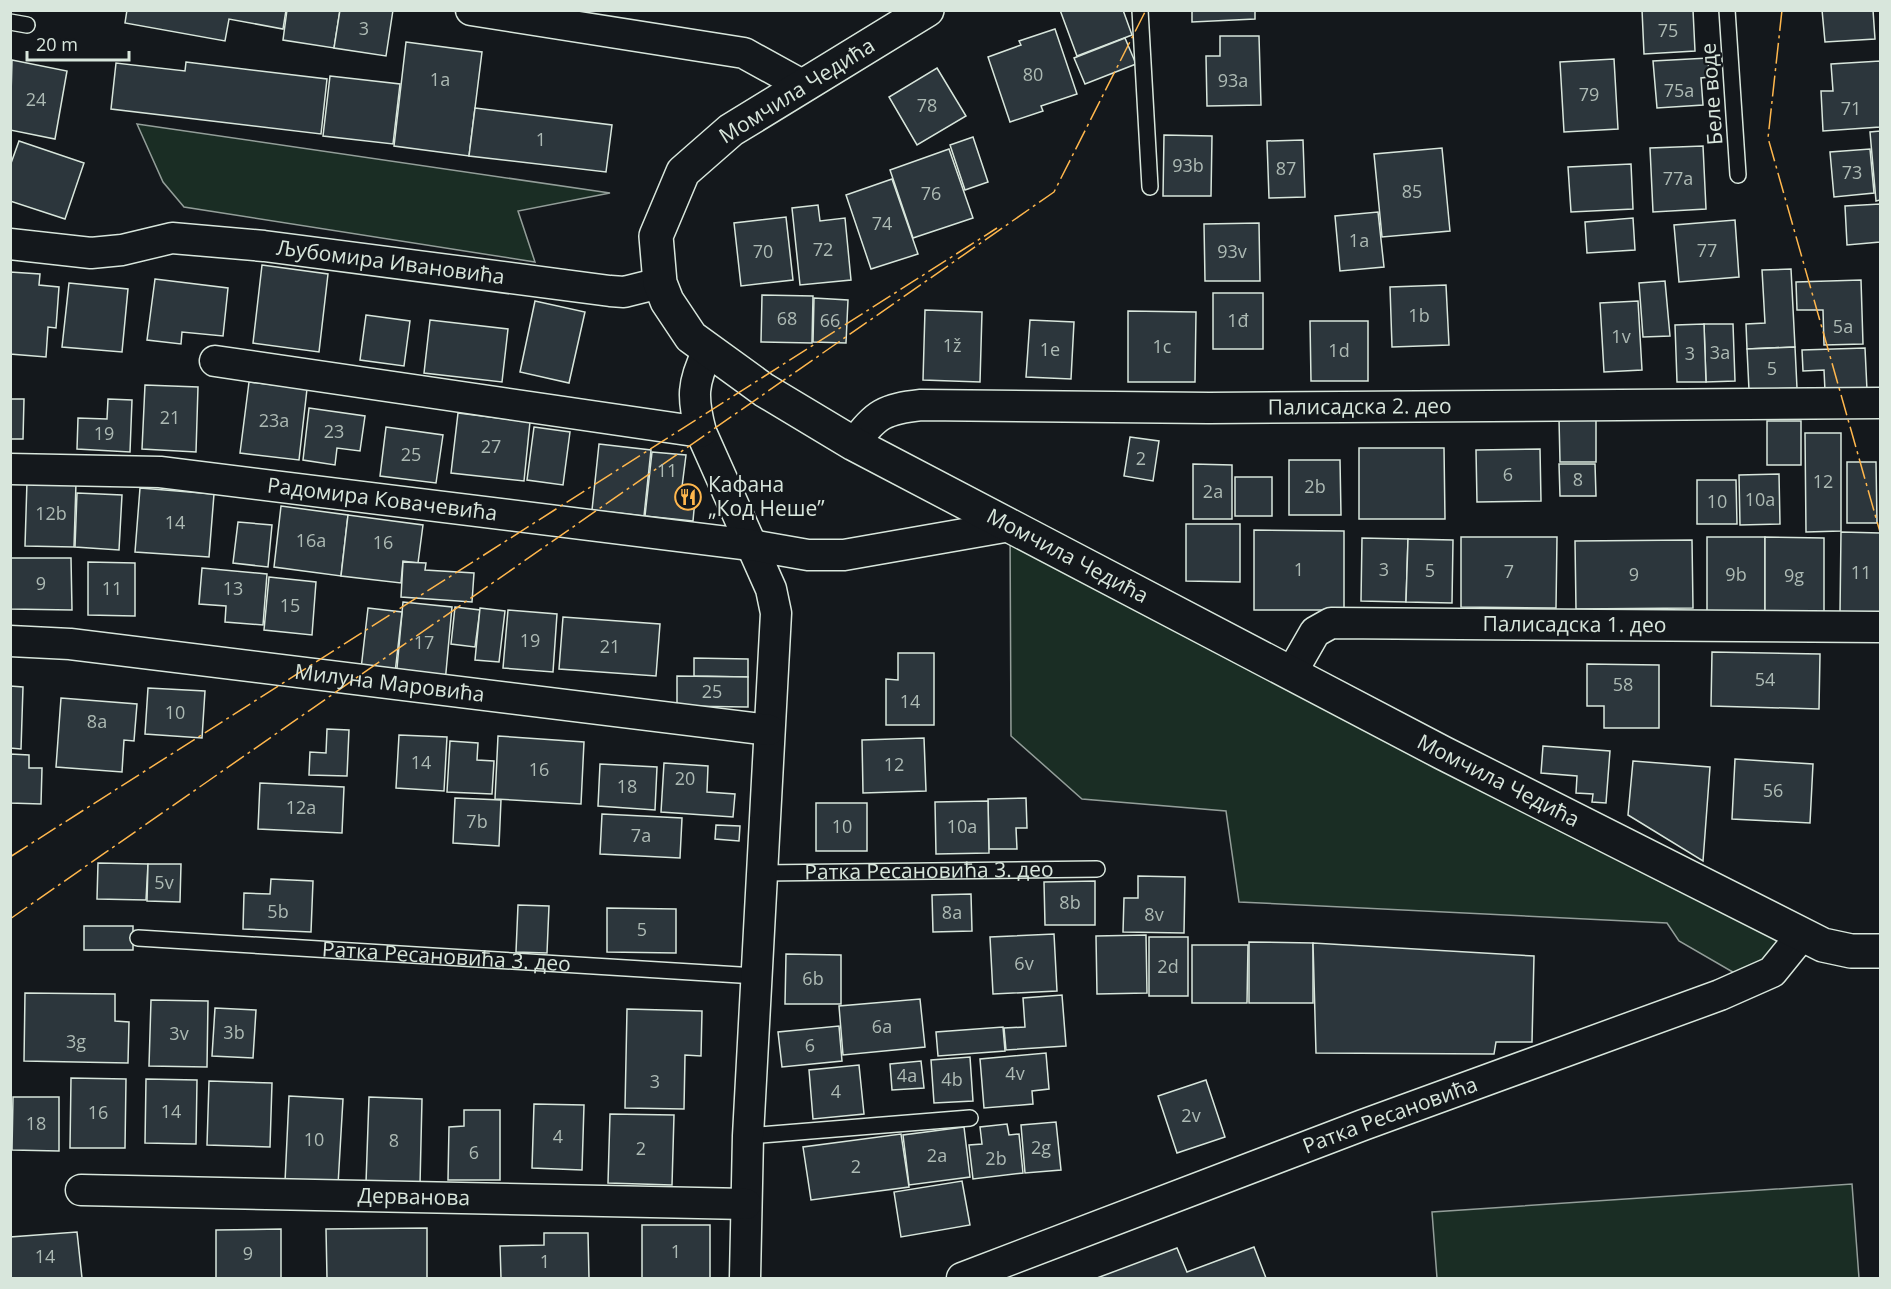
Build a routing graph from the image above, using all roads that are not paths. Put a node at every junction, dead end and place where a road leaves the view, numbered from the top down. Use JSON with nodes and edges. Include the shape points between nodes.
{"nodes":[{"id":1,"x":471,"y":10,"type":"edge"},
{"id":2,"x":927,"y":10,"type":"edge"},
{"id":3,"x":1140,"y":10,"type":"edge"},
{"id":4,"x":1727,"y":10,"type":"edge"},
{"id":5,"x":10,"y":22,"type":"edge"},
{"id":6,"x":27,"y":25,"type":"dead end"},
{"id":7,"x":802,"y":85,"type":"junction"},
{"id":8,"x":1738,"y":175,"type":"dead end"},
{"id":9,"x":1150,"y":187,"type":"dead end"},
{"id":10,"x":10,"y":244,"type":"edge"},
{"id":11,"x":660,"y":283,"type":"junction"},
{"id":12,"x":708,"y":351,"type":"junction"},
{"id":13,"x":215,"y":362,"type":"dead end"},
{"id":14,"x":1881,"y":403,"type":"edge"},
{"id":15,"x":701,"y":432,"type":"junction"},
{"id":16,"x":854,"y":444,"type":"junction"},
{"id":17,"x":10,"y":469,"type":"edge"},
{"id":18,"x":1010,"y":526,"type":"junction"},
{"id":19,"x":751,"y":545,"type":"junction"},
{"id":20,"x":1881,"y":627,"type":"edge"},
{"id":21,"x":10,"y":641,"type":"edge"},
{"id":22,"x":1292,"y":672,"type":"junction"},
{"id":23,"x":769,"y":730,"type":"junction"},
{"id":24,"x":1097,"y":869,"type":"dead end"},
{"id":25,"x":763,"y":873,"type":"junction"},
{"id":26,"x":1802,"y":935,"type":"junction"},
{"id":27,"x":138,"y":938,"type":"dead end"},
{"id":28,"x":1880,"y":952,"type":"edge"},
{"id":29,"x":756,"y":976,"type":"junction"},
{"id":30,"x":970,"y":1118,"type":"dead end"},
{"id":31,"x":748,"y":1136,"type":"junction"},
{"id":32,"x":81,"y":1190,"type":"dead end"},
{"id":33,"x":746,"y":1204,"type":"junction"},
{"id":34,"x":745,"y":1278,"type":"edge"},
{"id":35,"x":962,"y":1278,"type":"edge"}],
"edges":[{"from":1,"to":7,"type":"street","via":[[744,52]]},
{"from":2,"to":7,"type":"street","name":"Момчила Чедића"},
{"from":3,"to":9,"type":"lane"},
{"from":4,"to":8,"type":"lane","name":"Беле воде"},
{"from":5,"to":6,"type":"lane"},
{"from":7,"to":11,"type":"street","name":"Момчила Чедића","via":[[731,130],[683,172],[656,236]]},
{"from":10,"to":11,"type":"street","name":"Љубомира Ивановића","via":[[91,254],[172,238],[264,246],[610,291],[624,292]]},
{"from":11,"to":12,"type":"street","name":"Момчила Чедића","via":[[678,319]]},
{"from":12,"to":15,"type":"street","via":[[696,376],[694,392]]},
{"from":12,"to":16,"type":"street","name":"Момчила Чедића"},
{"from":13,"to":15,"type":"street"},
{"from":14,"to":16,"type":"street","name":"Палисадска 2. део","via":[[1209,408],[921,405],[881,413]]},
{"from":15,"to":19,"type":"street"},
{"from":16,"to":18,"type":"street","name":"Момчила Чедића"},
{"from":17,"to":19,"type":"street","name":"Радомира Ковачевића","via":[[160,472]]},
{"from":18,"to":19,"type":"street","via":[[844,555],[808,555]]},
{"from":18,"to":22,"type":"street","name":"Момчила Чедића"},
{"from":19,"to":23,"type":"street","via":[[771,589],[776,613]]},
{"from":20,"to":22,"type":"street","name":"Палисадска 1. део","via":[[1331,623],[1315,632]]},
{"from":21,"to":23,"type":"street","name":"Милуна Маровића","via":[[81,645]]},
{"from":22,"to":26,"type":"street","name":"Момчила Чедића"},
{"from":23,"to":25,"type":"street"},
{"from":24,"to":25,"type":"lane","name":"Ратка Ресановића 3. део"},
{"from":25,"to":29,"type":"street"},
{"from":26,"to":28,"type":"street","name":"Момчила Чедића","via":[[1838,948]]},
{"from":26,"to":35,"type":"street","name":"Ратка Ресановића","via":[[1772,972],[1720,995],[1363,1125]]},
{"from":27,"to":29,"type":"lane","name":"Ратка Ресановића 3. део"},
{"from":29,"to":31,"type":"street"},
{"from":30,"to":31,"type":"lane"},
{"from":31,"to":33,"type":"street"},
{"from":32,"to":33,"type":"street","name":"Дерванова"},
{"from":33,"to":34,"type":"street"}]}
